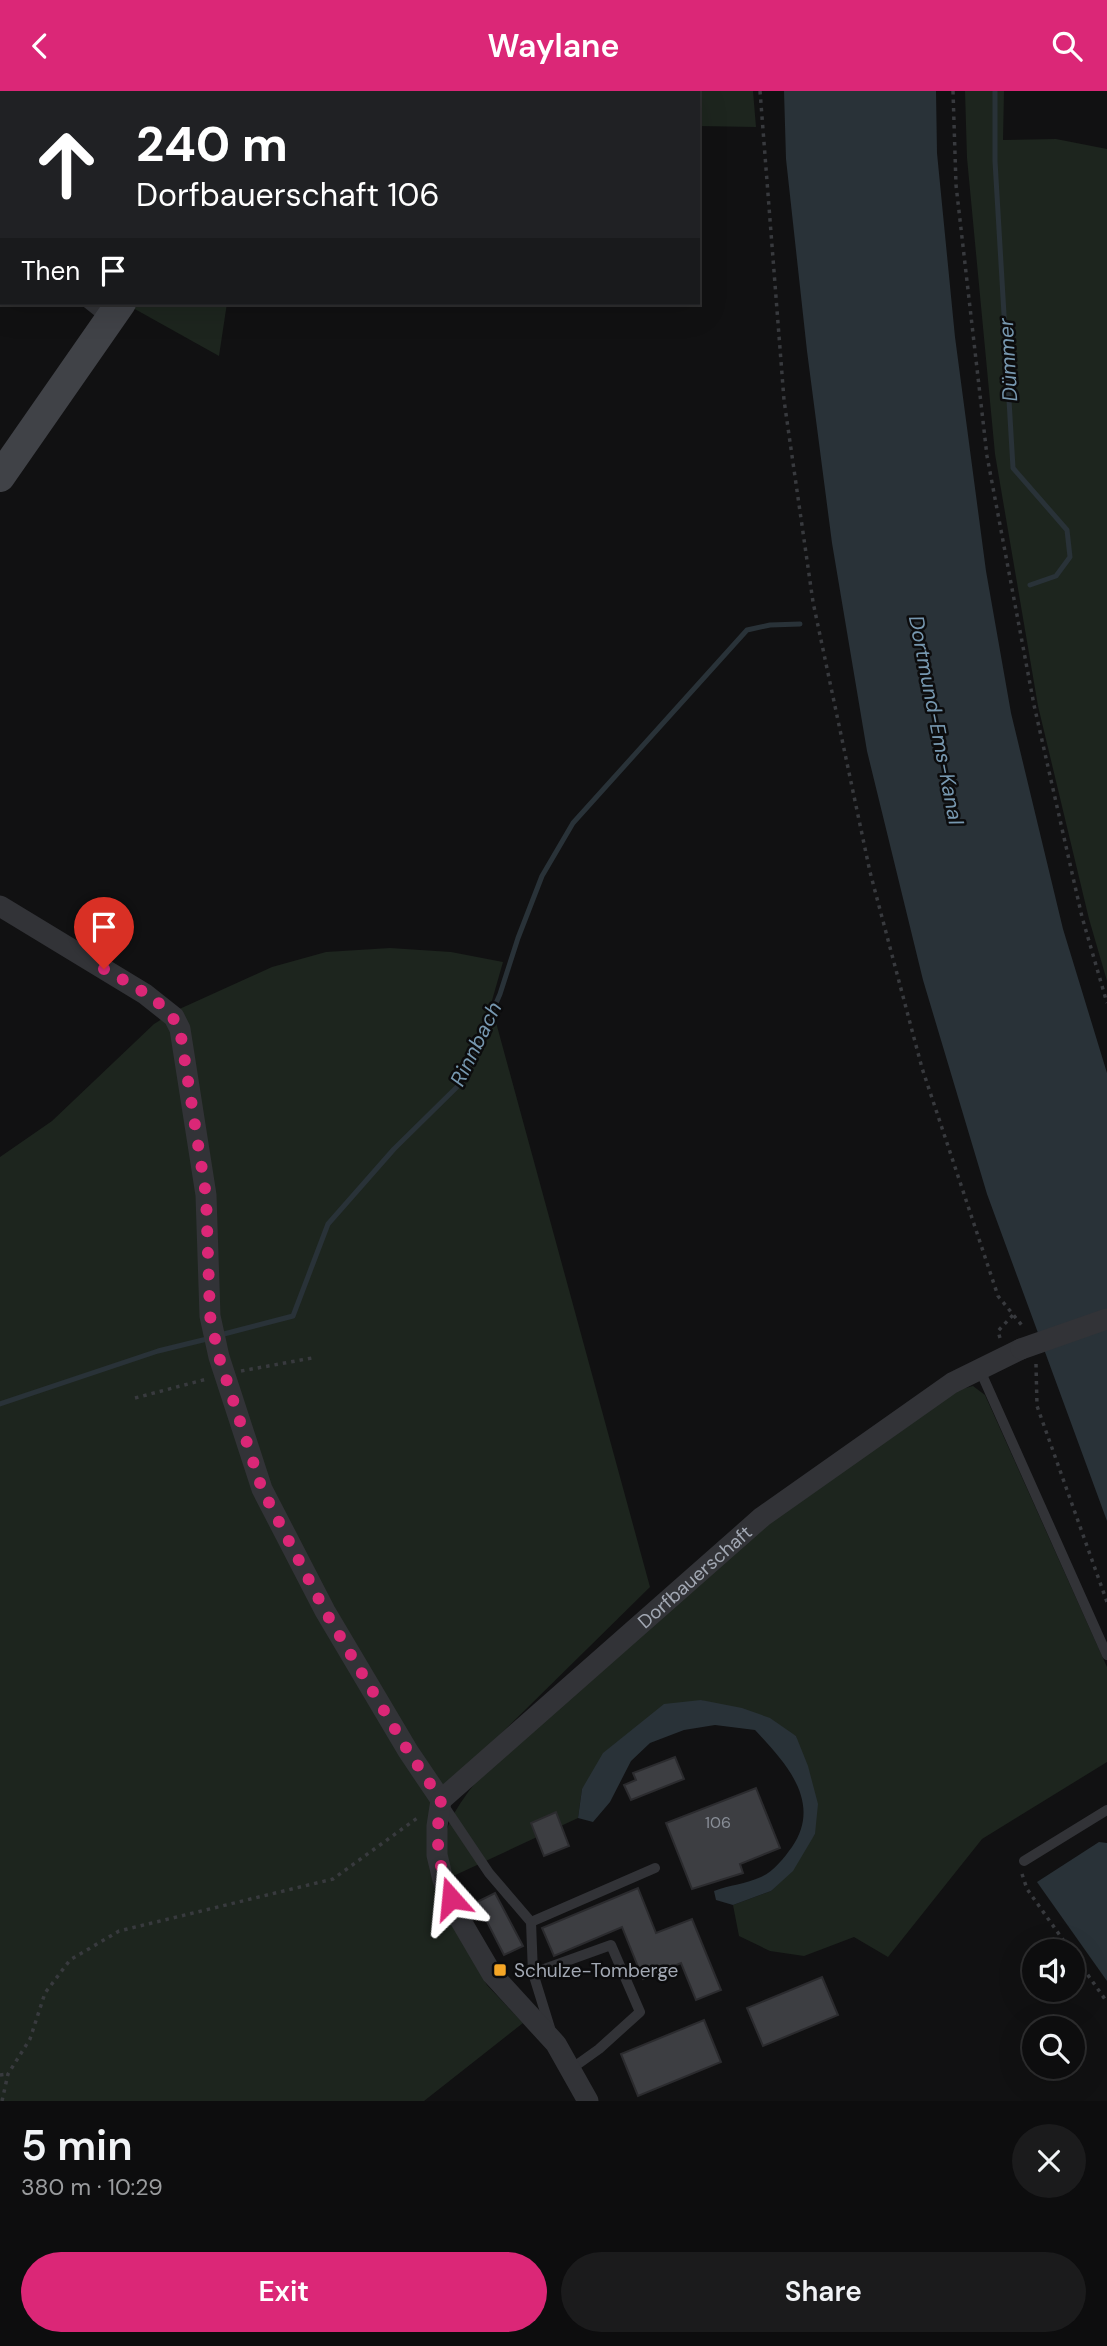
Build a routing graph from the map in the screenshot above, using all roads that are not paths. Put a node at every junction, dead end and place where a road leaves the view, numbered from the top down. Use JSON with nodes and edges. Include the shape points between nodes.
{"nodes":[{"id":1,"x":106,"y":309,"type":"edge"},
{"id":2,"x":0,"y":477,"type":"edge"},
{"id":3,"x":0,"y":906,"type":"edge"},
{"id":4,"x":1107,"y":1319,"type":"edge"},
{"id":5,"x":979,"y":1369,"type":"junction"},
{"id":6,"x":1107,"y":1655,"type":"edge"},
{"id":7,"x":441,"y":1800,"type":"junction"},
{"id":8,"x":1107,"y":1810,"type":"edge"},
{"id":9,"x":1024,"y":1861,"type":"road end"},
{"id":10,"x":654,"y":1868,"type":"dead end"},
{"id":11,"x":531,"y":1922,"type":"junction"},
{"id":12,"x":533,"y":1973,"type":"junction"},
{"id":13,"x":556,"y":2044,"type":"junction"},
{"id":14,"x":571,"y":2069,"type":"junction"},
{"id":15,"x":589,"y":2101,"type":"edge"}],
"edges":[{"from":1,"to":2,"type":"street"},
{"from":3,"to":7,"type":"street","via":[[145,994],[174,1017],[183,1042],[206,1195],[210,1316],[262,1489],[325,1611]]},
{"from":4,"to":5,"type":"street","name":"Dorfbauerschaft","bridge":true},
{"from":5,"to":6,"type":"lane"},
{"from":5,"to":7,"type":"street","name":"Dorfbauerschaft","via":[[952,1383],[762,1517]]},
{"from":7,"to":11,"type":"lane","via":[[489,1873]]},
{"from":7,"to":13,"type":"street","via":[[437,1855],[458,1916],[492,1974]]},
{"from":8,"to":9,"type":"lane"},
{"from":10,"to":11,"type":"lane"},
{"from":11,"to":12,"type":"lane"},
{"from":12,"to":13,"type":"lane"},
{"from":12,"to":14,"type":"lane","via":[[611,1945],[640,2012]]},
{"from":13,"to":14,"type":"street"},
{"from":14,"to":15,"type":"street"}]}
